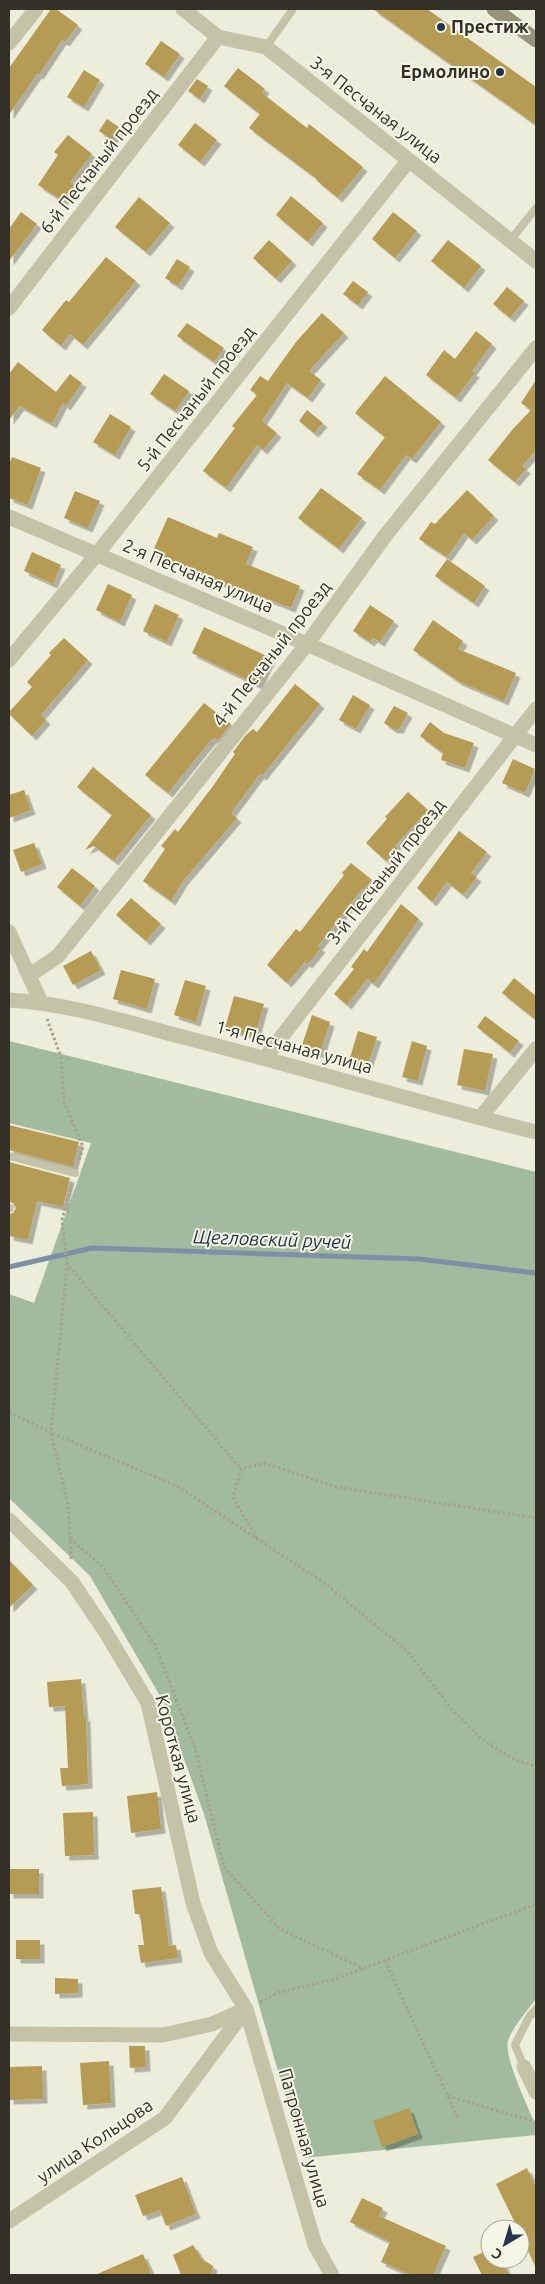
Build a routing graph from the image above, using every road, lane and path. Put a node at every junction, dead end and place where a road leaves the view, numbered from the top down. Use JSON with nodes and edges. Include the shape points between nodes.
{"nodes":[{"id":1,"x":36,"y":9,"type":"edge"},
{"id":2,"x":183,"y":9,"type":"edge"},
{"id":3,"x":293,"y":9,"type":"edge"},
{"id":4,"x":494,"y":9,"type":"edge"},
{"id":5,"x":218,"y":37,"type":"junction"},
{"id":6,"x":536,"y":40,"type":"edge"},
{"id":7,"x":9,"y":43,"type":"edge"},
{"id":8,"x":266,"y":47,"type":"junction"},
{"id":9,"x":409,"y":160,"type":"junction"},
{"id":10,"x":536,"y":208,"type":"edge"},
{"id":11,"x":510,"y":241,"type":"junction"},
{"id":12,"x":536,"y":261,"type":"edge"},
{"id":13,"x":9,"y":308,"type":"edge"},
{"id":14,"x":536,"y":348,"type":"edge"},
{"id":15,"x":9,"y":517,"type":"edge"},
{"id":16,"x":97,"y":554,"type":"junction"},
{"id":17,"x":307,"y":644,"type":"junction"},
{"id":18,"x":9,"y":660,"type":"edge"},
{"id":19,"x":536,"y":709,"type":"edge"},
{"id":20,"x":515,"y":736,"type":"junction"},
{"id":21,"x":536,"y":746,"type":"edge"},
{"id":22,"x":9,"y":932,"type":"edge"},
{"id":23,"x":30,"y":975,"type":"junction"},
{"id":24,"x":9,"y":1000,"type":"edge"},
{"id":25,"x":42,"y":1002,"type":"junction"},
{"id":26,"x":536,"y":1049,"type":"edge"},
{"id":27,"x":265,"y":1058,"type":"junction"},
{"id":28,"x":480,"y":1118,"type":"junction"},
{"id":29,"x":536,"y":1132,"type":"edge"},
{"id":30,"x":9,"y":1156,"type":"edge"},
{"id":31,"x":75,"y":1173,"type":"junction"},
{"id":32,"x":67,"y":1263,"type":"junction"},
{"id":33,"x":9,"y":1412,"type":"edge"},
{"id":34,"x":51,"y":1433,"type":"junction"},
{"id":35,"x":241,"y":1469,"type":"junction"},
{"id":36,"x":536,"y":1518,"type":"edge"},
{"id":37,"x":9,"y":1520,"type":"edge"},
{"id":38,"x":70,"y":1539,"type":"junction"},
{"id":39,"x":258,"y":1539,"type":"junction"},
{"id":40,"x":72,"y":1582,"type":"junction"},
{"id":41,"x":536,"y":1766,"type":"edge"},
{"id":42,"x":536,"y":1904,"type":"edge"},
{"id":43,"x":385,"y":1961,"type":"junction"},
{"id":44,"x":364,"y":1969,"type":"junction"},
{"id":45,"x":246,"y":2009,"type":"junction"},
{"id":46,"x":536,"y":2009,"type":"edge"},
{"id":47,"x":9,"y":2034,"type":"edge"},
{"id":48,"x":524,"y":2066,"type":"joint"},
{"id":49,"x":536,"y":2092,"type":"edge"},
{"id":50,"x":448,"y":2096,"type":"junction"},
{"id":51,"x":458,"y":2118,"type":"dead end"},
{"id":52,"x":536,"y":2122,"type":"edge"},
{"id":53,"x":9,"y":2221,"type":"edge"},
{"id":54,"x":332,"y":2275,"type":"edge"}],
"edges":[{"from":1,"to":7,"type":"street"},
{"from":2,"to":5,"type":"street","name":"3-я Песчаная улица"},
{"from":3,"to":8,"type":"lane"},
{"from":4,"to":6,"type":"main road"},
{"from":5,"to":8,"type":"street","name":"3-я Песчаная улица"},
{"from":5,"to":13,"type":"street","name":"6-й Песчаный проезд"},
{"from":8,"to":9,"type":"street","name":"3-я Песчаная улица"},
{"from":9,"to":11,"type":"street","name":"3-я Песчаная улица"},
{"from":9,"to":16,"type":"street","name":"5-й Песчаный проезд"},
{"from":10,"to":11,"type":"lane"},
{"from":11,"to":12,"type":"street","name":"3-я Песчаная улица"},
{"from":14,"to":17,"type":"street","name":"4-й Песчаный проезд","via":[[385,536]]},
{"from":15,"to":16,"type":"street","name":"2-я Песчаная улица"},
{"from":16,"to":17,"type":"street","name":"2-я Песчаная улица"},
{"from":16,"to":18,"type":"street","name":"5-й Песчаный проезд"},
{"from":17,"to":20,"type":"street","name":"2-я Песчаная улица"},
{"from":17,"to":23,"type":"street","name":"4-й Песчаный проезд","via":[[58,956]]},
{"from":19,"to":20,"type":"street","name":"3-й Песчаный проезд"},
{"from":20,"to":21,"type":"street","name":"2-я Песчаная улица"},
{"from":20,"to":27,"type":"street","name":"3-й Песчаный проезд"},
{"from":22,"to":23,"type":"street"},
{"from":23,"to":25,"type":"street"},
{"from":24,"to":25,"type":"street","name":"1-я Песчаная улица"},
{"from":25,"to":27,"type":"street","name":"1-я Песчаная улица"},
{"from":25,"to":31,"type":"path","via":[[61,1057],[64,1102],[82,1147]]},
{"from":26,"to":28,"type":"street"},
{"from":27,"to":28,"type":"street","name":"1-я Песчаная улица"},
{"from":28,"to":29,"type":"street","name":"1-я Песчаная улица"},
{"from":30,"to":31,"type":"lane"},
{"from":31,"to":32,"type":"path","via":[[62,1220]]},
{"from":32,"to":34,"type":"path"},
{"from":32,"to":35,"type":"path"},
{"from":33,"to":34,"type":"path"},
{"from":34,"to":38,"type":"path","via":[[68,1504]]},
{"from":34,"to":39,"type":"path","via":[[177,1486]]},
{"from":35,"to":36,"type":"path","via":[[264,1463],[336,1487]]},
{"from":35,"to":39,"type":"path","via":[[233,1498]]},
{"from":37,"to":40,"type":"street","name":"Короткая улица"},
{"from":38,"to":40,"type":"path"},
{"from":38,"to":44,"type":"path","via":[[103,1567],[155,1645],[195,1748],[224,1867],[280,1929]]},
{"from":39,"to":41,"type":"path","via":[[327,1585],[407,1651],[451,1708],[485,1742],[515,1760]]},
{"from":40,"to":45,"type":"street","name":"Короткая улица","via":[[148,1703],[193,1902],[211,1953]]},
{"from":42,"to":43,"type":"path"},
{"from":43,"to":44,"type":"path"},
{"from":43,"to":50,"type":"path"},
{"from":44,"to":45,"type":"path","via":[[277,1992]]},
{"from":45,"to":47,"type":"street","via":[[212,2024],[163,2034]]},
{"from":45,"to":53,"type":"street","name":"улица Кольцова","via":[[164,2118]]},
{"from":45,"to":54,"type":"street","name":"Патронная улица","via":[[315,2245]]},
{"from":46,"to":48,"type":"lane","via":[[516,2045]]},
{"from":48,"to":49,"type":"street"},
{"from":50,"to":51,"type":"path"},
{"from":50,"to":52,"type":"path"}]}
